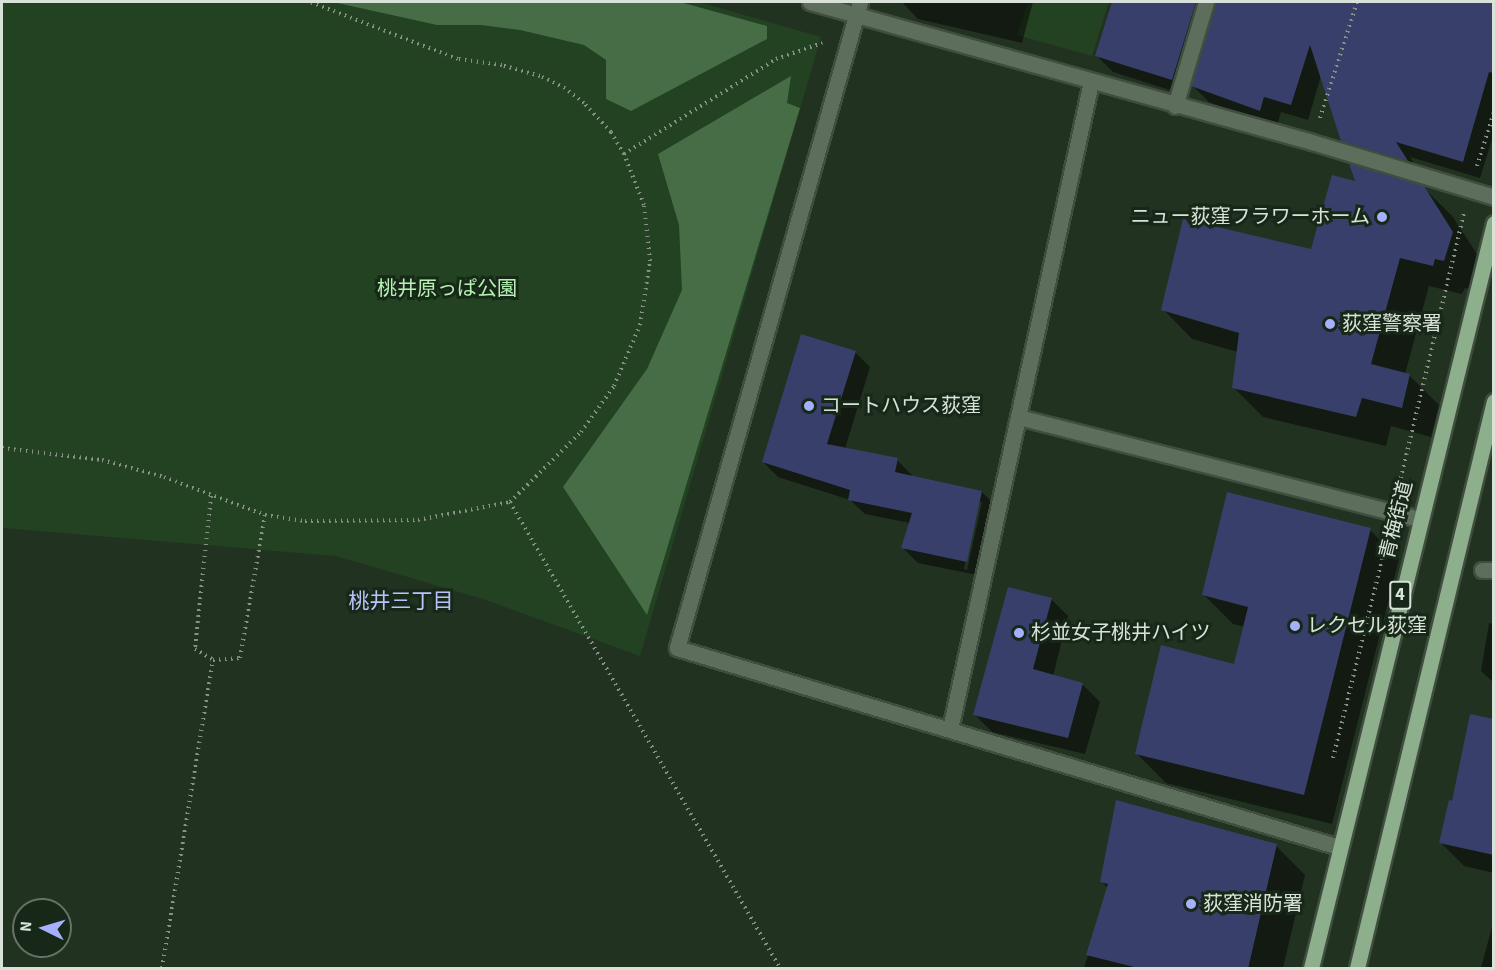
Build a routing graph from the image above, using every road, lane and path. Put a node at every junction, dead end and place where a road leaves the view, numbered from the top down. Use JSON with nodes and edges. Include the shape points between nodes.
{"nodes":[{"id":1,"x":310,"y":2,"type":"edge"},
{"id":2,"x":810,"y":2,"type":"edge"},
{"id":3,"x":1206,"y":2,"type":"edge"},
{"id":4,"x":1357,"y":2,"type":"edge"},
{"id":5,"x":859,"y":8,"type":"edge"},
{"id":6,"x":825,"y":42,"type":"dead end"},
{"id":7,"x":1091,"y":82,"type":"junction"},
{"id":8,"x":1175,"y":106,"type":"junction"},
{"id":9,"x":1494,"y":112,"type":"edge"},
{"id":10,"x":1312,"y":142,"type":"junction"},
{"id":11,"x":624,"y":154,"type":"junction"},
{"id":12,"x":1470,"y":189,"type":"junction"},
{"id":13,"x":1494,"y":196,"type":"edge"},
{"id":14,"x":1494,"y":223,"type":"edge"},
{"id":15,"x":1494,"y":401,"type":"edge"},
{"id":16,"x":1019,"y":417,"type":"junction"},
{"id":17,"x":2,"y":448,"type":"edge"},
{"id":18,"x":211,"y":496,"type":"junction"},
{"id":19,"x":510,"y":502,"type":"junction"},
{"id":20,"x":1393,"y":513,"type":"junction"},
{"id":21,"x":265,"y":515,"type":"junction"},
{"id":22,"x":1419,"y":519,"type":"junction"},
{"id":23,"x":213,"y":660,"type":"junction"},
{"id":24,"x":950,"y":729,"type":"junction"},
{"id":25,"x":1334,"y":758,"type":"dead end"},
{"id":26,"x":1339,"y":847,"type":"junction"},
{"id":27,"x":162,"y":969,"type":"edge"},
{"id":28,"x":780,"y":969,"type":"edge"},
{"id":29,"x":1311,"y":969,"type":"edge"},
{"id":30,"x":1357,"y":969,"type":"edge"}],
"edges":[{"from":1,"to":11,"type":"path","via":[[458,59],[502,65],[565,88],[611,132]]},
{"from":2,"to":5,"type":"street"},
{"from":3,"to":8,"type":"street"},
{"from":4,"to":10,"type":"path"},
{"from":5,"to":7,"type":"street"},
{"from":5,"to":24,"type":"street","via":[[677,648]]},
{"from":6,"to":11,"type":"path","via":[[776,59]]},
{"from":7,"to":8,"type":"street"},
{"from":7,"to":16,"type":"street"},
{"from":8,"to":10,"type":"street"},
{"from":9,"to":12,"type":"path"},
{"from":10,"to":12,"type":"street"},
{"from":11,"to":19,"type":"path","via":[[644,205],[650,261],[640,325],[614,386],[581,432]]},
{"from":12,"to":13,"type":"street"},
{"from":12,"to":20,"type":"path"},
{"from":14,"to":22,"type":"main road","name":"青梅街道","number":"4"},
{"from":15,"to":30,"type":"main road"},
{"from":16,"to":20,"type":"street"},
{"from":16,"to":24,"type":"street"},
{"from":17,"to":18,"type":"path","via":[[102,460],[164,477]]},
{"from":18,"to":21,"type":"path"},
{"from":18,"to":23,"type":"path","via":[[195,649]]},
{"from":19,"to":21,"type":"path","via":[[418,520],[305,521]]},
{"from":19,"to":28,"type":"path"},
{"from":20,"to":22,"type":"street"},
{"from":20,"to":25,"type":"path"},
{"from":21,"to":23,"type":"path","via":[[240,658]]},
{"from":22,"to":26,"type":"main road","name":"青梅街道","number":"4"},
{"from":23,"to":27,"type":"path"},
{"from":24,"to":26,"type":"street"},
{"from":26,"to":29,"type":"main road","name":"青梅街道","number":"4"}]}
